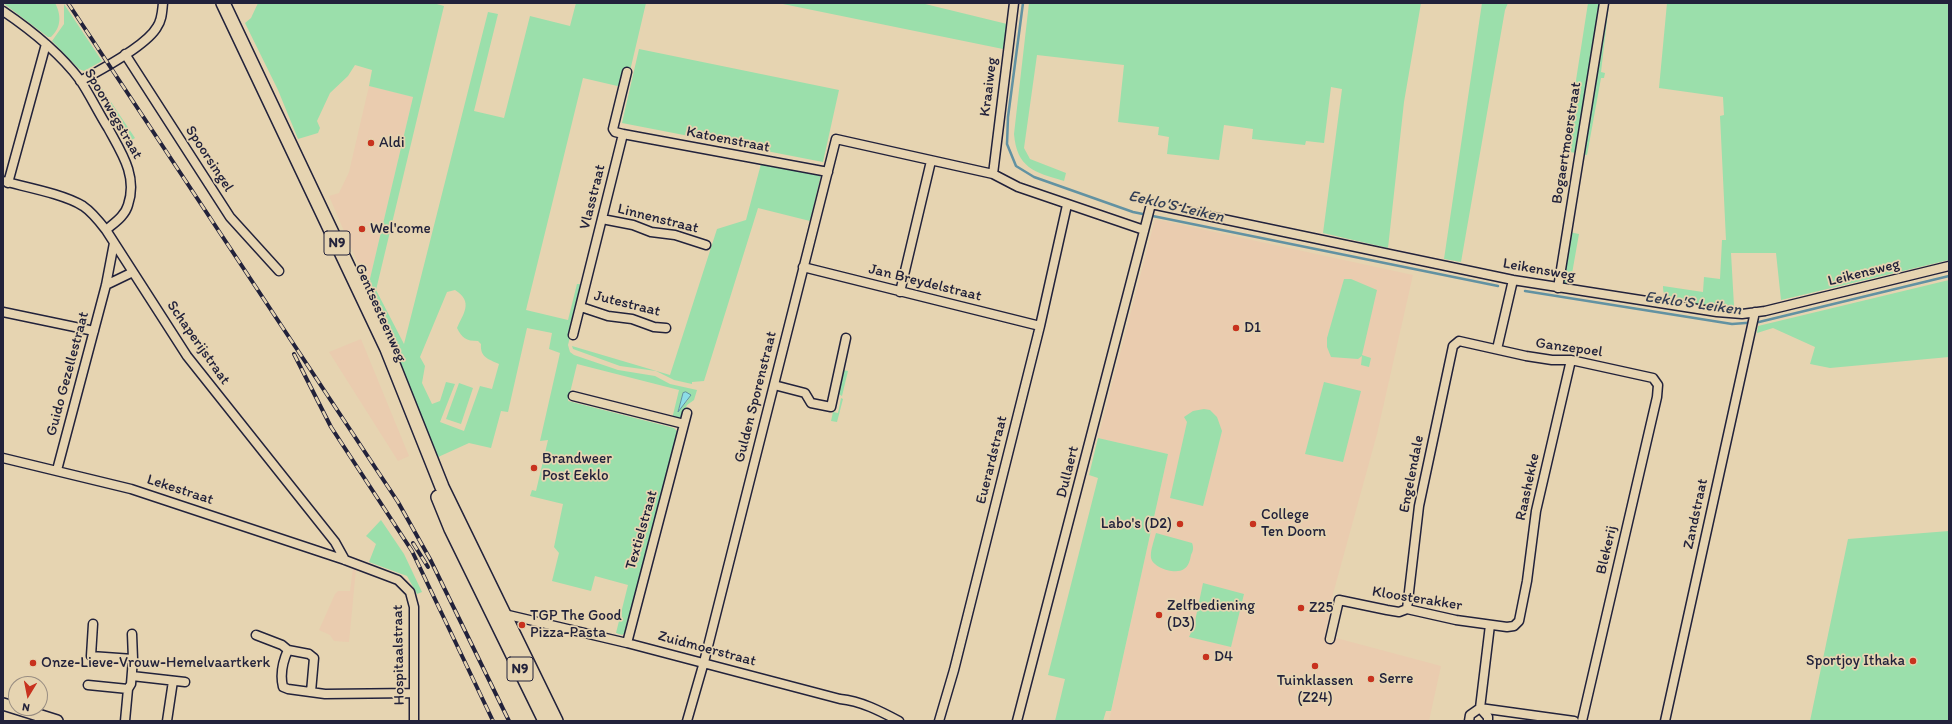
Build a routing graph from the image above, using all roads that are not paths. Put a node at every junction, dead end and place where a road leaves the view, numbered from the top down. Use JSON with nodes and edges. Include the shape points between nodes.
{"nodes":[{"id":1,"x":163,"y":3,"type":"edge"},
{"id":2,"x":215,"y":3,"type":"edge"},
{"id":3,"x":223,"y":3,"type":"edge"},
{"id":4,"x":1014,"y":3,"type":"edge"},
{"id":5,"x":1604,"y":3,"type":"edge"},
{"id":6,"x":3,"y":11,"type":"edge"},
{"id":7,"x":46,"y":44,"type":"junction"},
{"id":8,"x":125,"y":54,"type":"junction"},
{"id":9,"x":627,"y":72,"type":"dead end"},
{"id":10,"x":80,"y":81,"type":"junction"},
{"id":11,"x":623,"y":134,"type":"junction"},
{"id":12,"x":931,"y":161,"type":"junction"},
{"id":13,"x":828,"y":172,"type":"junction"},
{"id":14,"x":993,"y":174,"type":"junction"},
{"id":15,"x":6,"y":182,"type":"edge"},
{"id":16,"x":1067,"y":205,"type":"junction"},
{"id":17,"x":602,"y":219,"type":"junction"},
{"id":18,"x":106,"y":230,"type":"junction"},
{"id":19,"x":1144,"y":230,"type":"junction"},
{"id":20,"x":114,"y":243,"type":"junction"},
{"id":21,"x":706,"y":245,"type":"dead end"},
{"id":22,"x":1949,"y":266,"type":"edge"},
{"id":23,"x":803,"y":267,"type":"junction"},
{"id":24,"x":279,"y":271,"type":"dead end"},
{"id":25,"x":133,"y":272,"type":"junction"},
{"id":26,"x":1513,"y":280,"type":"junction"},
{"id":27,"x":106,"y":285,"type":"junction"},
{"id":28,"x":1558,"y":288,"type":"junction"},
{"id":29,"x":900,"y":292,"type":"junction"},
{"id":30,"x":581,"y":307,"type":"junction"},
{"id":31,"x":3,"y":312,"type":"edge"},
{"id":32,"x":1754,"y":315,"type":"junction"},
{"id":33,"x":1040,"y":326,"type":"junction"},
{"id":34,"x":666,"y":328,"type":"dead end"},
{"id":35,"x":94,"y":331,"type":"junction"},
{"id":36,"x":573,"y":335,"type":"dead end"},
{"id":37,"x":846,"y":338,"type":"dead end"},
{"id":38,"x":1453,"y":346,"type":"joint"},
{"id":39,"x":1497,"y":348,"type":"junction"},
{"id":40,"x":1572,"y":360,"type":"junction"},
{"id":41,"x":774,"y":385,"type":"junction"},
{"id":42,"x":1658,"y":385,"type":"joint"},
{"id":43,"x":572,"y":396,"type":"dead end"},
{"id":44,"x":687,"y":413,"type":"dead end"},
{"id":45,"x":684,"y":424,"type":"junction"},
{"id":46,"x":3,"y":458,"type":"edge"},
{"id":47,"x":57,"y":470,"type":"junction"},
{"id":48,"x":345,"y":560,"type":"junction"},
{"id":49,"x":1406,"y":609,"type":"junction"},
{"id":50,"x":499,"y":616,"type":"junction"},
{"id":51,"x":1519,"y":621,"type":"joint"},
{"id":52,"x":93,"y":624,"type":"dead end"},
{"id":53,"x":1490,"y":625,"type":"junction"},
{"id":54,"x":132,"y":634,"type":"dead end"},
{"id":55,"x":256,"y":635,"type":"dead end"},
{"id":56,"x":1330,"y":639,"type":"dead end"},
{"id":57,"x":627,"y":643,"type":"junction"},
{"id":58,"x":288,"y":650,"type":"junction"},
{"id":59,"x":133,"y":659,"type":"junction"},
{"id":60,"x":704,"y":662,"type":"junction"},
{"id":61,"x":132,"y":676,"type":"junction"},
{"id":62,"x":173,"y":681,"type":"junction"},
{"id":63,"x":185,"y":682,"type":"dead end"},
{"id":64,"x":88,"y":685,"type":"dead end"},
{"id":65,"x":128,"y":689,"type":"junction"},
{"id":66,"x":311,"y":692,"type":"junction"},
{"id":67,"x":414,"y":693,"type":"junction"},
{"id":68,"x":3,"y":704,"type":"edge"},
{"id":69,"x":1480,"y":708,"type":"junction"},
{"id":70,"x":57,"y":721,"type":"edge"},
{"id":71,"x":125,"y":721,"type":"edge"},
{"id":72,"x":167,"y":721,"type":"edge"},
{"id":73,"x":414,"y":721,"type":"edge"},
{"id":74,"x":545,"y":721,"type":"edge"},
{"id":75,"x":556,"y":721,"type":"edge"},
{"id":76,"x":687,"y":721,"type":"edge"},
{"id":77,"x":899,"y":721,"type":"edge"},
{"id":78,"x":939,"y":721,"type":"edge"},
{"id":79,"x":1017,"y":721,"type":"edge"},
{"id":80,"x":1469,"y":721,"type":"edge"},
{"id":81,"x":1488,"y":721,"type":"edge"},
{"id":82,"x":1574,"y":721,"type":"edge"},
{"id":83,"x":1582,"y":721,"type":"edge"},
{"id":84,"x":1665,"y":721,"type":"edge"}],
"edges":[{"from":1,"to":8,"type":"street","via":[[161,18],[153,34]]},
{"from":2,"to":50,"type":"main road","name":"Gentsesteenweg","number":"N9","via":[[370,326],[449,524]]},
{"from":3,"to":50,"type":"main road","name":"Gentsesteenweg","number":"N9","via":[[387,349],[442,487]]},
{"from":4,"to":14,"type":"street","name":"Kraaiweg"},
{"from":5,"to":28,"type":"street","name":"Bogaertmoerstraat"},
{"from":6,"to":7,"type":"street","name":"Spoorwegstraat"},
{"from":7,"to":10,"type":"street","name":"Spoorwegstraat"},
{"from":7,"to":15,"type":"street"},
{"from":8,"to":10,"type":"street"},
{"from":8,"to":24,"type":"street","name":"Spoorsingel","via":[[223,206],[247,237]]},
{"from":9,"to":11,"type":"street","via":[[613,129]]},
{"from":10,"to":18,"type":"street","name":"Spoorwegstraat","via":[[129,168],[128,205],[122,215]]},
{"from":11,"to":13,"type":"street","name":"Katoenstraat"},
{"from":11,"to":17,"type":"street","name":"Vlasstraat"},
{"from":12,"to":13,"type":"street","name":"Gulden Sporenstraat","via":[[836,139]]},
{"from":12,"to":14,"type":"street"},
{"from":12,"to":29,"type":"street"},
{"from":13,"to":23,"type":"street","name":"Gulden Sporenstraat"},
{"from":14,"to":16,"type":"street","via":[[1012,185]]},
{"from":15,"to":18,"type":"street","name":"Schaperijstraat","via":[[82,205]]},
{"from":16,"to":19,"type":"street"},
{"from":16,"to":33,"type":"street","name":"Euerardstraat"},
{"from":17,"to":21,"type":"street","name":"Linnenstraat","via":[[633,225],[651,232],[675,235]]},
{"from":17,"to":30,"type":"street","name":"Vlasstraat"},
{"from":18,"to":20,"type":"street","name":"Schaperijstraat"},
{"from":19,"to":26,"type":"street","name":"Leikensweg","via":[[1151,204]]},
{"from":19,"to":79,"type":"street","name":"Dullaert"},
{"from":20,"to":25,"type":"street","name":"Schaperijstraat"},
{"from":20,"to":27,"type":"street","name":"Guido Gezellestraat"},
{"from":22,"to":32,"type":"street","name":"Leikensweg"},
{"from":23,"to":29,"type":"street","name":"Jan Breydelstraat"},
{"from":23,"to":41,"type":"street","name":"Gulden Sporenstraat"},
{"from":25,"to":27,"type":"street"},
{"from":25,"to":48,"type":"street","name":"Schaperijstraat","via":[[187,356],[335,542]]},
{"from":26,"to":28,"type":"street","name":"Leikensweg"},
{"from":26,"to":39,"type":"street"},
{"from":27,"to":35,"type":"street","name":"Guido Gezellestraat"},
{"from":28,"to":32,"type":"street","name":"Leikensweg","via":[[1717,312]]},
{"from":29,"to":33,"type":"street","name":"Jan Breydelstraat"},
{"from":30,"to":34,"type":"street","name":"Jutestraat","via":[[608,316]]},
{"from":30,"to":36,"type":"street","name":"Vlasstraat"},
{"from":31,"to":35,"type":"street"},
{"from":32,"to":84,"type":"street","name":"Zandstraat"},
{"from":33,"to":78,"type":"street","name":"Euerardstraat"},
{"from":35,"to":47,"type":"street","name":"Guido Gezellestraat"},
{"from":37,"to":41,"type":"street","via":[[831,407],[811,403],[805,393]]},
{"from":38,"to":39,"type":"street","name":"Ganzepoel","via":[[1459,341]]},
{"from":38,"to":49,"type":"street","name":"Engelendale","via":[[1419,506]]},
{"from":39,"to":40,"type":"street","name":"Ganzepoel","via":[[1552,360]]},
{"from":40,"to":42,"type":"street","name":"Ganzepoel","via":[[1653,378]]},
{"from":40,"to":51,"type":"street","name":"Raashekke","via":[[1536,511]]},
{"from":41,"to":60,"type":"street","name":"Gulden Sporenstraat"},
{"from":42,"to":83,"type":"street","name":"Blekerij"},
{"from":43,"to":45,"type":"street"},
{"from":44,"to":45,"type":"street","name":"Textielstraat"},
{"from":45,"to":57,"type":"street","name":"Textielstraat"},
{"from":46,"to":47,"type":"street","name":"Lekestraat"},
{"from":47,"to":48,"type":"street","name":"Lekestraat","via":[[181,505]]},
{"from":48,"to":67,"type":"street","name":"Hospitaalstraat","via":[[398,580],[410,592],[414,607]]},
{"from":49,"to":53,"type":"street","name":"Kloosterakker"},
{"from":49,"to":56,"type":"street","name":"Kloosterakker","via":[[1399,612],[1339,600]]},
{"from":50,"to":57,"type":"street","name":"Zuidmoerstraat"},
{"from":50,"to":74,"type":"main road","number":"N9"},
{"from":50,"to":75,"type":"main road","number":"N9"},
{"from":51,"to":53,"type":"street","name":"Kloosterakker","via":[[1514,626],[1507,627]]},
{"from":52,"to":59,"type":"street","via":[[91,656]]},
{"from":53,"to":69,"type":"street"},
{"from":54,"to":59,"type":"street"},
{"from":55,"to":58,"type":"street"},
{"from":57,"to":60,"type":"street","name":"Zuidmoerstraat"},
{"from":58,"to":66,"type":"street","via":[[309,654],[314,658]]},
{"from":58,"to":66,"type":"street","via":[[284,658],[281,681],[283,687]]},
{"from":59,"to":61,"type":"street"},
{"from":60,"to":76,"type":"street","name":"Gulden Sporenstraat"},
{"from":60,"to":77,"type":"street","name":"Zuidmoerstraat","via":[[848,700],[871,707]]},
{"from":61,"to":62,"type":"street"},
{"from":61,"to":65,"type":"street"},
{"from":62,"to":63,"type":"street"},
{"from":62,"to":72,"type":"street"},
{"from":64,"to":65,"type":"street"},
{"from":65,"to":71,"type":"street"},
{"from":66,"to":67,"type":"street"},
{"from":67,"to":73,"type":"street","name":"Hospitaalstraat"},
{"from":68,"to":70,"type":"street"},
{"from":69,"to":80,"type":"street","via":[[1470,715]]},
{"from":69,"to":81,"type":"street","via":[[1488,717]]},
{"from":69,"to":82,"type":"street"}]}
